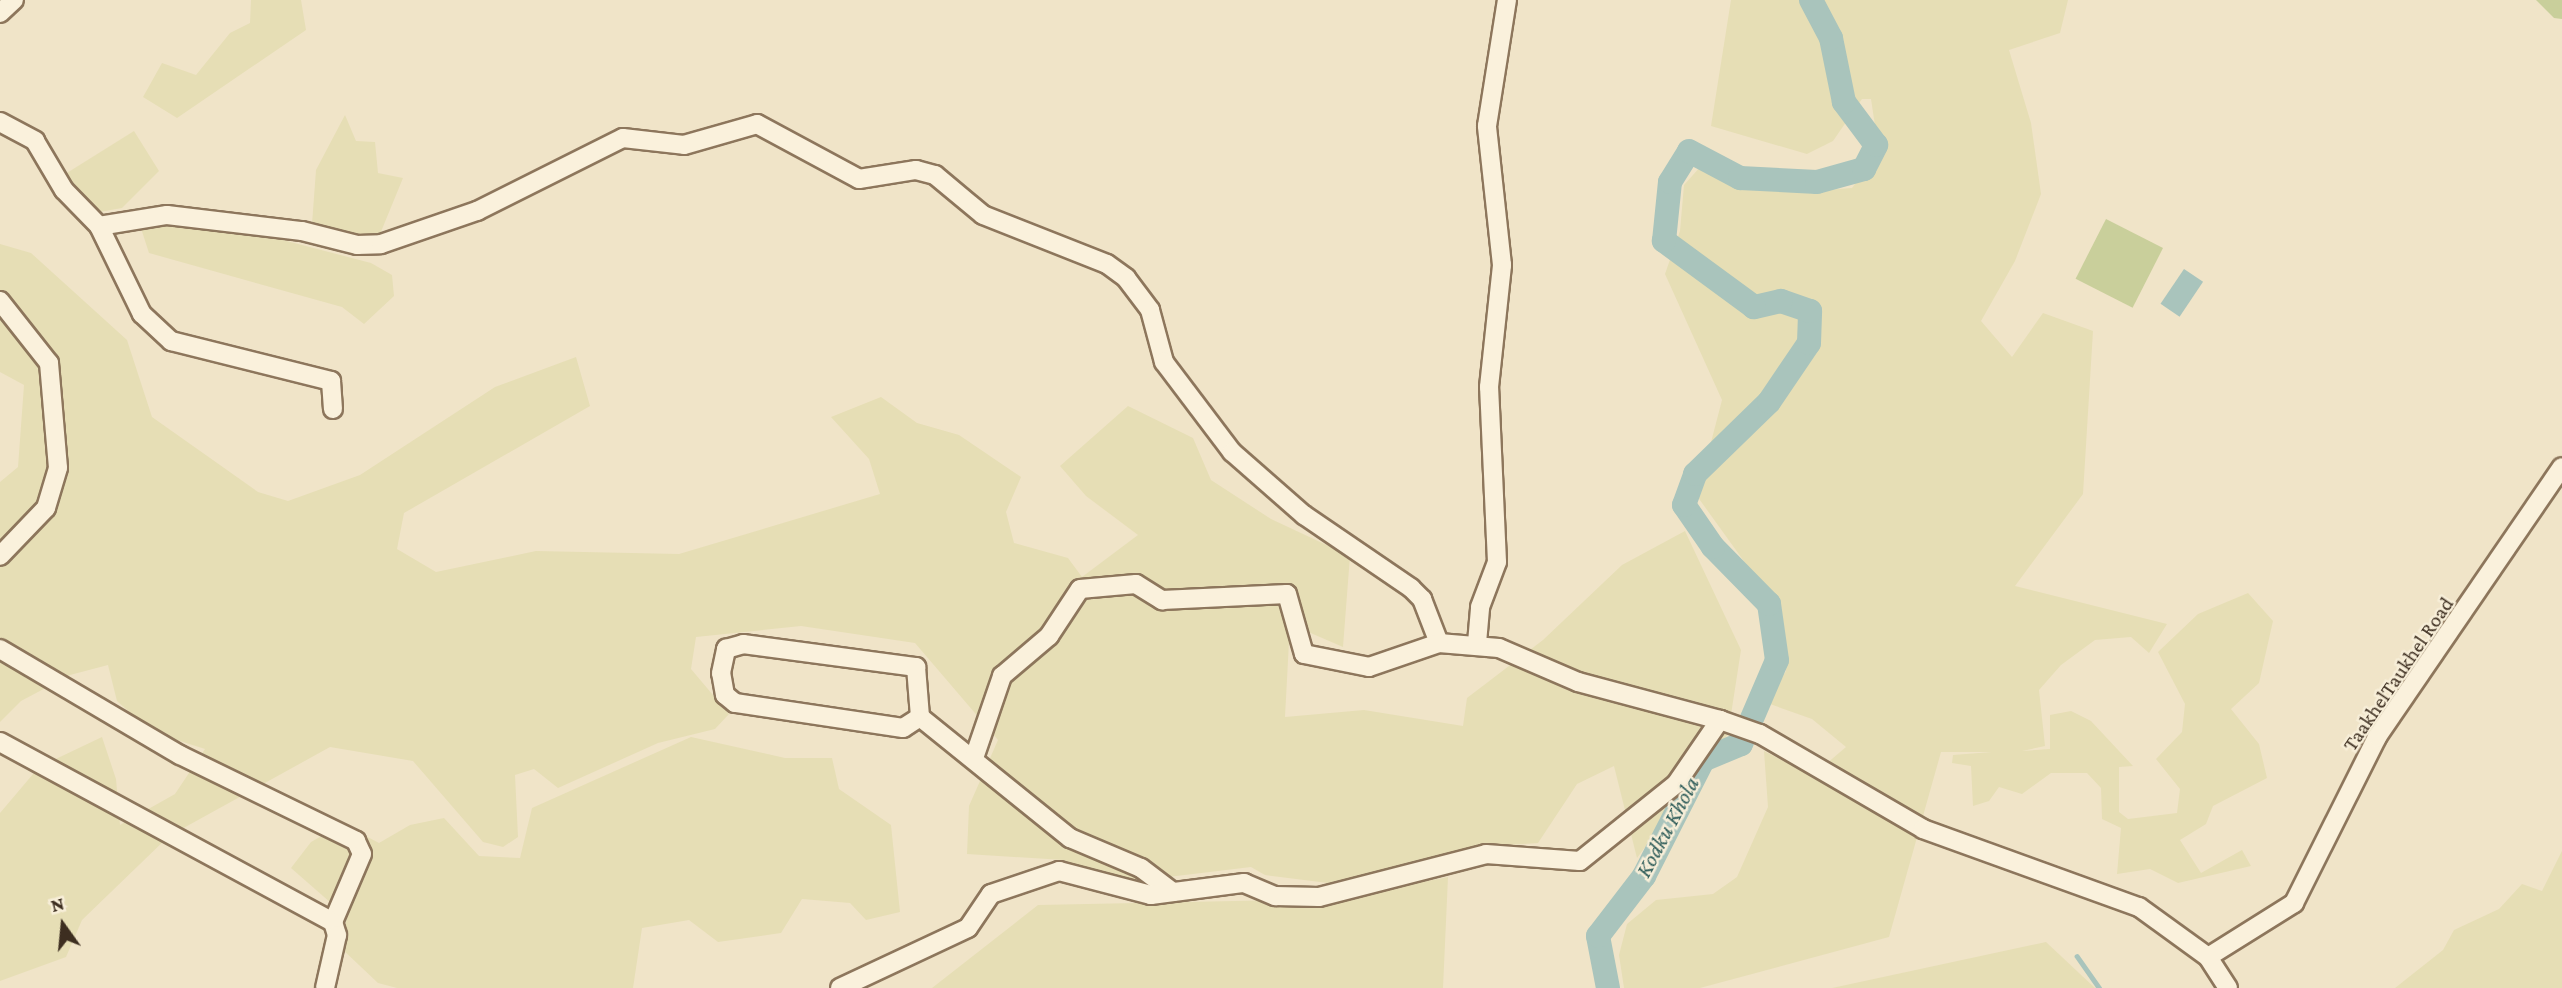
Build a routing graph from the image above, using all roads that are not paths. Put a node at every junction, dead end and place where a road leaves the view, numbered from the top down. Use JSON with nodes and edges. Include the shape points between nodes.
{"nodes":[{"id":1,"x":14,"y":0,"type":"edge"},
{"id":2,"x":1507,"y":0,"type":"edge"},
{"id":3,"x":0,"y":13,"type":"edge"},
{"id":4,"x":0,"y":122,"type":"edge"},
{"id":5,"x":99,"y":226,"type":"junction"},
{"id":6,"x":0,"y":300,"type":"edge"},
{"id":7,"x":333,"y":410,"type":"dead end"},
{"id":8,"x":2562,"y":467,"type":"edge"},
{"id":9,"x":0,"y":556,"type":"edge"},
{"id":10,"x":1439,"y":643,"type":"junction"},
{"id":11,"x":1477,"y":643,"type":"junction"},
{"id":12,"x":0,"y":649,"type":"edge"},
{"id":13,"x":920,"y":717,"type":"junction"},
{"id":14,"x":1726,"y":721,"type":"junction"},
{"id":15,"x":0,"y":742,"type":"edge"},
{"id":16,"x":974,"y":758,"type":"junction"},
{"id":17,"x":1172,"y":892,"type":"junction"},
{"id":18,"x":333,"y":922,"type":"junction"},
{"id":19,"x":2208,"y":957,"type":"junction"},
{"id":20,"x":325,"y":988,"type":"edge"},
{"id":21,"x":840,"y":988,"type":"edge"},
{"id":22,"x":2228,"y":988,"type":"edge"}],
"edges":[{"from":1,"to":3,"type":"street"},
{"from":2,"to":11,"type":"street","via":[[1487,126],[1502,265],[1489,387],[1497,562],[1480,607]]},
{"from":4,"to":5,"type":"street","via":[[34,141],[64,190]]},
{"from":5,"to":7,"type":"street","via":[[142,314],[171,341],[331,381]]},
{"from":5,"to":10,"type":"street","via":[[167,215],[381,244],[477,211],[623,138],[684,145],[757,124],[859,180],[916,170],[935,175],[983,215],[1107,264],[1126,278],[1150,310],[1164,362],[1232,452],[1304,515],[1411,588]]},
{"from":6,"to":9,"type":"street","via":[[49,363],[58,468],[46,508]]},
{"from":8,"to":19,"type":"street","name":"TaakhelTaukhel Road","via":[[2377,737],[2294,903]]},
{"from":10,"to":11,"type":"street"},
{"from":10,"to":16,"type":"street","via":[[1369,667],[1304,654],[1287,594],[1162,600],[1136,584],[1080,589],[1049,636],[1002,676]]},
{"from":11,"to":14,"type":"street","via":[[1591,685]]},
{"from":12,"to":18,"type":"street","via":[[180,755],[356,841],[362,854]]},
{"from":13,"to":13,"type":"street","via":[[903,728],[735,703],[725,695],[721,673],[726,649],[743,645],[916,667]]},
{"from":13,"to":16,"type":"street"},
{"from":14,"to":17,"type":"street","via":[[1676,785],[1580,861],[1486,855],[1319,897],[1275,896],[1244,883]]},
{"from":14,"to":19,"type":"street","via":[[1760,734],[1923,829],[2139,907]]},
{"from":15,"to":18,"type":"street"},
{"from":16,"to":17,"type":"street","via":[[1070,838],[1141,868]]},
{"from":17,"to":21,"type":"street","via":[[1151,895],[1059,871],[991,894],[968,929]]},
{"from":18,"to":20,"type":"street","via":[[337,935]]},
{"from":19,"to":22,"type":"street"}]}
